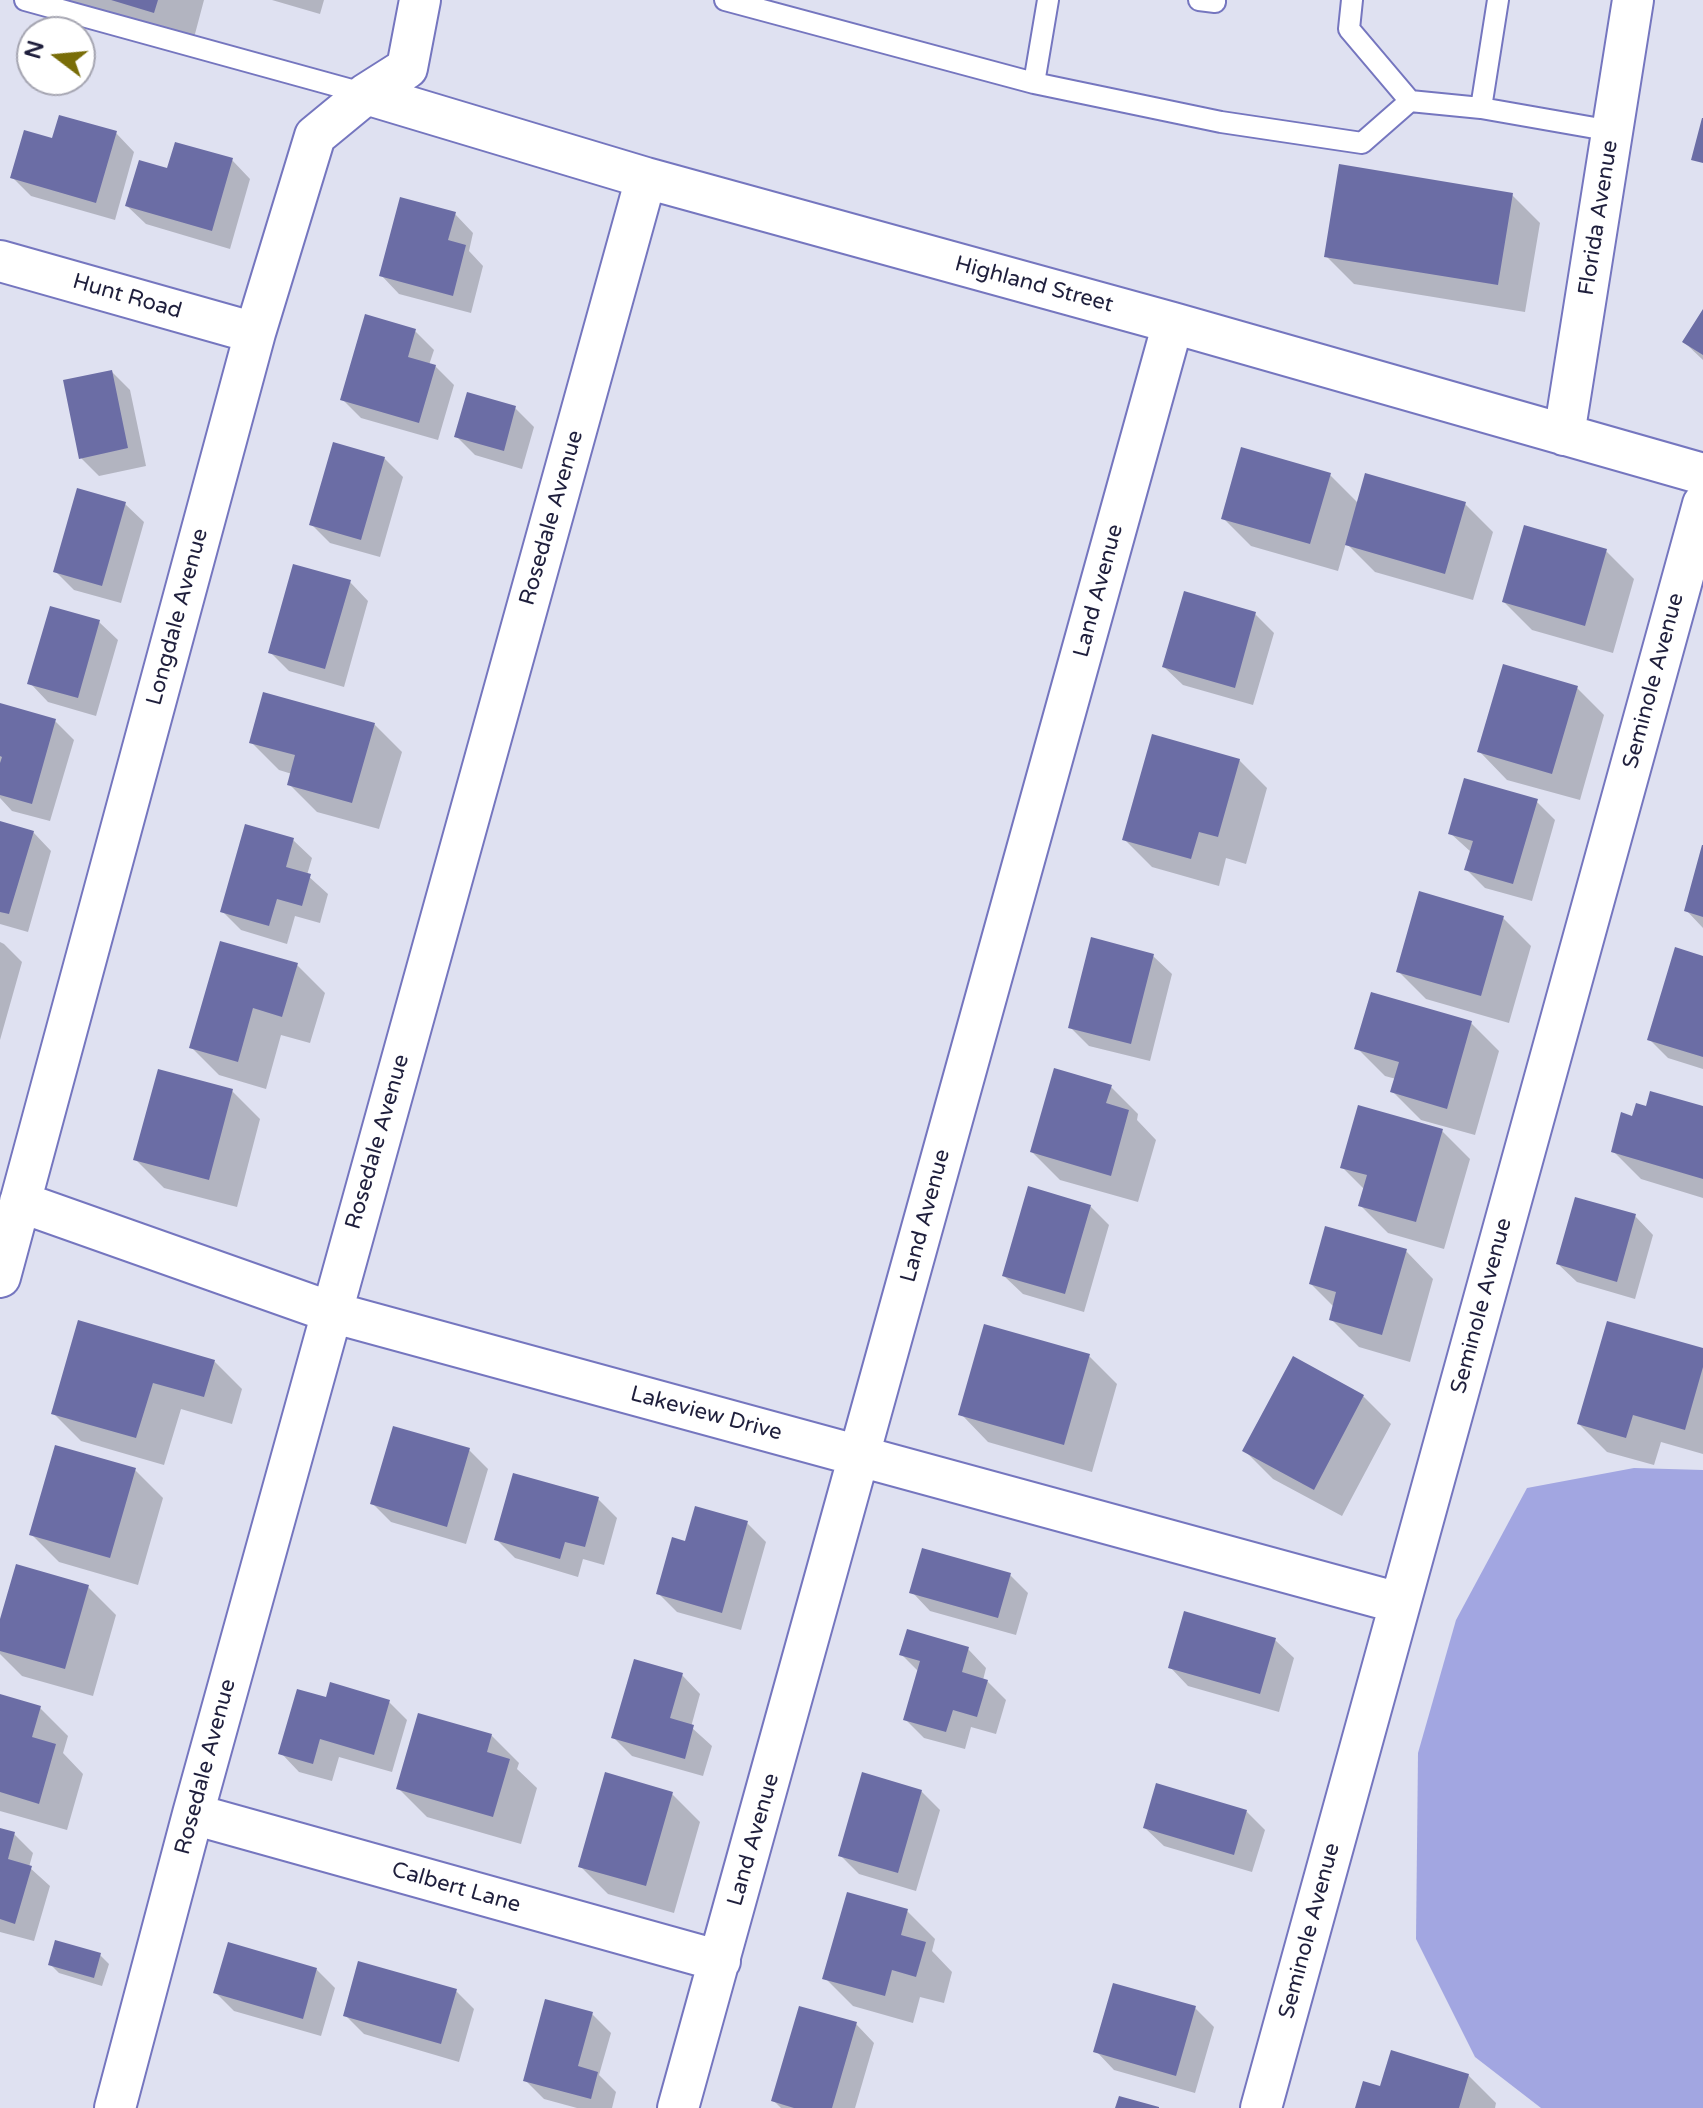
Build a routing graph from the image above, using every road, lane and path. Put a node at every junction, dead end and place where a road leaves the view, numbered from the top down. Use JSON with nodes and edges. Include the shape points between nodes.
{"nodes":[{"id":1,"x":25,"y":0,"type":"edge"},
{"id":2,"x":420,"y":0,"type":"edge"},
{"id":3,"x":725,"y":0,"type":"edge"},
{"id":4,"x":1048,"y":0,"type":"edge"},
{"id":5,"x":1199,"y":0,"type":"edge"},
{"id":6,"x":1215,"y":0,"type":"edge"},
{"id":7,"x":1352,"y":0,"type":"edge"},
{"id":8,"x":1498,"y":0,"type":"edge"},
{"id":9,"x":1633,"y":0,"type":"edge"},
{"id":10,"x":798,"y":10,"type":"edge"},
{"id":11,"x":1034,"y":83,"type":"junction"},
{"id":12,"x":366,"y":94,"type":"junction"},
{"id":13,"x":1410,"y":101,"type":"junction"},
{"id":14,"x":1481,"y":108,"type":"junction"},
{"id":15,"x":1612,"y":131,"type":"junction"},
{"id":16,"x":646,"y":178,"type":"junction"},
{"id":17,"x":0,"y":261,"type":"edge"},
{"id":18,"x":1173,"y":323,"type":"junction"},
{"id":19,"x":255,"y":333,"type":"junction"},
{"id":20,"x":1564,"y":435,"type":"junction"},
{"id":21,"x":1703,"y":474,"type":"edge"},
{"id":22,"x":1703,"y":504,"type":"edge"},
{"id":23,"x":20,"y":1202,"type":"junction"},
{"id":24,"x":0,"y":1277,"type":"edge"},
{"id":25,"x":331,"y":1312,"type":"junction"},
{"id":26,"x":860,"y":1455,"type":"junction"},
{"id":27,"x":1399,"y":1603,"type":"junction"},
{"id":28,"x":193,"y":1814,"type":"junction"},
{"id":29,"x":720,"y":1961,"type":"junction"},
{"id":30,"x":115,"y":2108,"type":"edge"},
{"id":31,"x":678,"y":2108,"type":"edge"},
{"id":32,"x":1261,"y":2108,"type":"edge"}],
"edges":[{"from":1,"to":12,"type":"lane"},
{"from":2,"to":12,"type":"street","name":"Longdale Avenue","via":[[407,68]]},
{"from":3,"to":10,"type":"lane"},
{"from":4,"to":11,"type":"lane"},
{"from":5,"to":6,"type":"lane"},
{"from":7,"to":13,"type":"lane","via":[[1349,29]]},
{"from":8,"to":14,"type":"lane"},
{"from":9,"to":15,"type":"street","name":"Florida Avenue"},
{"from":10,"to":11,"type":"lane"},
{"from":11,"to":13,"type":"lane","via":[[1221,122],[1362,143]]},
{"from":12,"to":16,"type":"street","name":"Highland Street"},
{"from":12,"to":19,"type":"street","name":"Longdale Avenue","via":[[315,136]]},
{"from":13,"to":14,"type":"lane"},
{"from":14,"to":15,"type":"lane"},
{"from":15,"to":20,"type":"street","name":"Florida Avenue"},
{"from":16,"to":18,"type":"street","name":"Highland Street"},
{"from":16,"to":25,"type":"street","name":"Rosedale Avenue"},
{"from":17,"to":19,"type":"street","name":"Hunt Road"},
{"from":18,"to":20,"type":"street","name":"Highland Street"},
{"from":18,"to":26,"type":"street","name":"Land Avenue"},
{"from":19,"to":23,"type":"street","name":"Longdale Avenue"},
{"from":20,"to":21,"type":"street","name":"Highland Street"},
{"from":22,"to":27,"type":"street","name":"Seminole Avenue"},
{"from":23,"to":24,"type":"street","name":"Longdale Avenue"},
{"from":23,"to":25,"type":"street","name":"Lakeview Drive"},
{"from":25,"to":26,"type":"street","name":"Lakeview Drive"},
{"from":25,"to":28,"type":"street","name":"Rosedale Avenue"},
{"from":26,"to":27,"type":"street","name":"Lakeview Drive"},
{"from":26,"to":29,"type":"street","name":"Land Avenue"},
{"from":27,"to":32,"type":"street","name":"Seminole Avenue"},
{"from":28,"to":29,"type":"street","name":"Calbert Lane"},
{"from":28,"to":30,"type":"street","name":"Rosedale Avenue"},
{"from":29,"to":31,"type":"street","name":"Land Avenue"}]}
